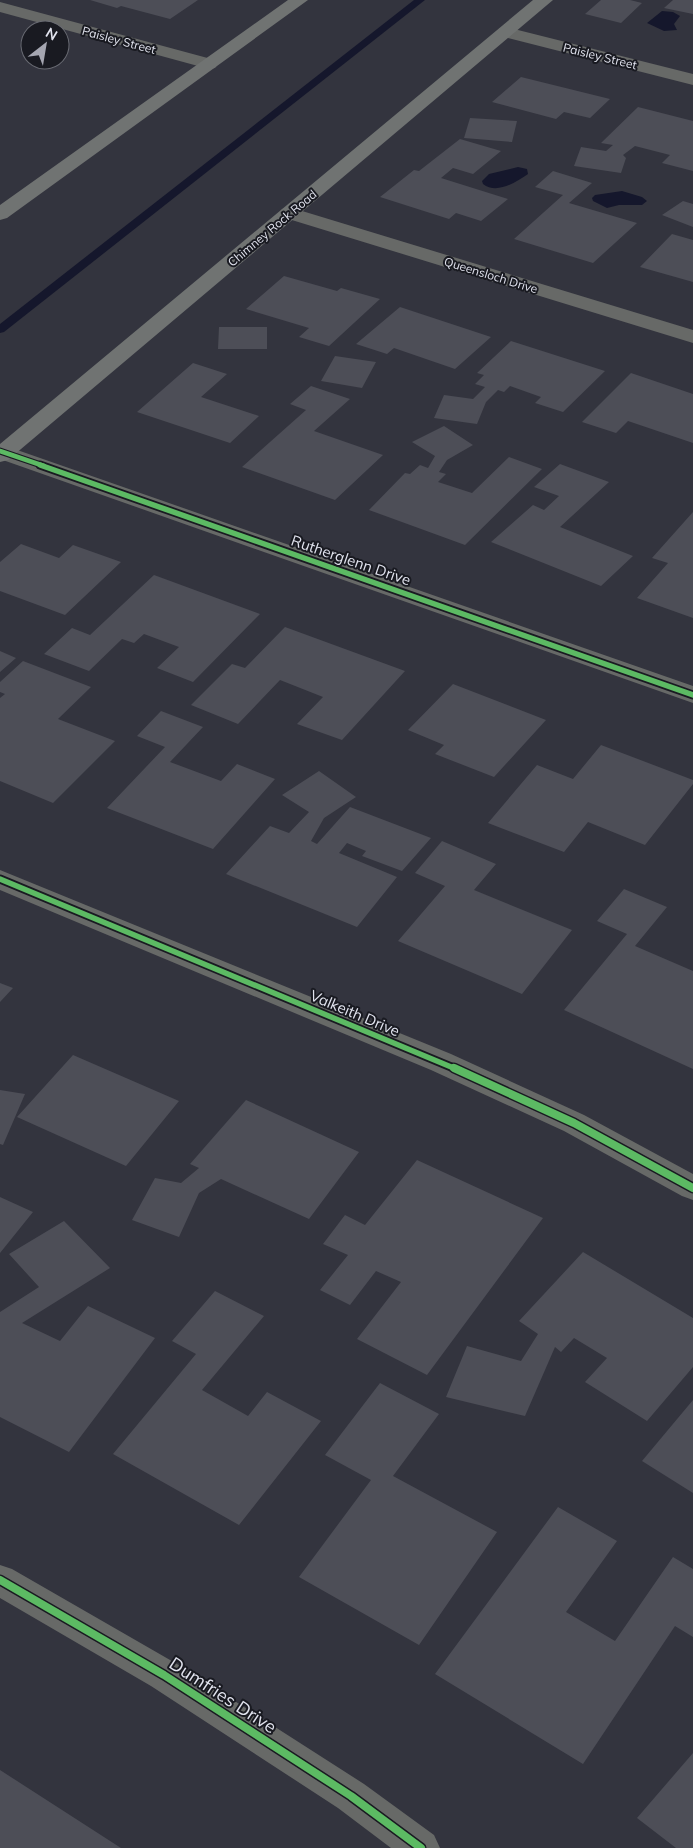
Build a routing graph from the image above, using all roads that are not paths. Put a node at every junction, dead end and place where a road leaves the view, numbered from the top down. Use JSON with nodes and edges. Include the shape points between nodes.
{"nodes":[{"id":1,"x":298,"y":0,"type":"edge"},
{"id":2,"x":544,"y":0,"type":"edge"},
{"id":3,"x":0,"y":7,"type":"edge"},
{"id":4,"x":506,"y":32,"type":"junction"},
{"id":5,"x":209,"y":64,"type":"junction"},
{"id":6,"x":693,"y":80,"type":"edge"},
{"id":7,"x":289,"y":213,"type":"junction"},
{"id":8,"x":0,"y":214,"type":"edge"},
{"id":9,"x":693,"y":337,"type":"edge"},
{"id":10,"x":1,"y":453,"type":"edge"},
{"id":11,"x":693,"y":695,"type":"edge"},
{"id":12,"x":0,"y":878,"type":"edge"},
{"id":13,"x":693,"y":1188,"type":"edge"},
{"id":14,"x":0,"y":1580,"type":"edge"},
{"id":15,"x":421,"y":1848,"type":"edge"}],
"edges":[{"from":1,"to":5,"type":"main road"},
{"from":2,"to":4,"type":"main road","name":"Chimney Rock Road"},
{"from":3,"to":5,"type":"street","name":"Paisley Street"},
{"from":4,"to":6,"type":"street","name":"Paisley Street"},
{"from":4,"to":7,"type":"main road","name":"Chimney Rock Road"},
{"from":5,"to":8,"type":"main road"},
{"from":7,"to":9,"type":"street","name":"Queensloch Drive"},
{"from":7,"to":10,"type":"main road","name":"Chimney Rock Road"},
{"from":10,"to":11,"type":"street","name":"Rutherglenn Drive"},
{"from":12,"to":13,"type":"street","name":"Valkeith Drive","via":[[441,1062],[574,1123]]},
{"from":14,"to":15,"type":"street","name":"Dumfries Drive","via":[[164,1675],[351,1796]]}]}
